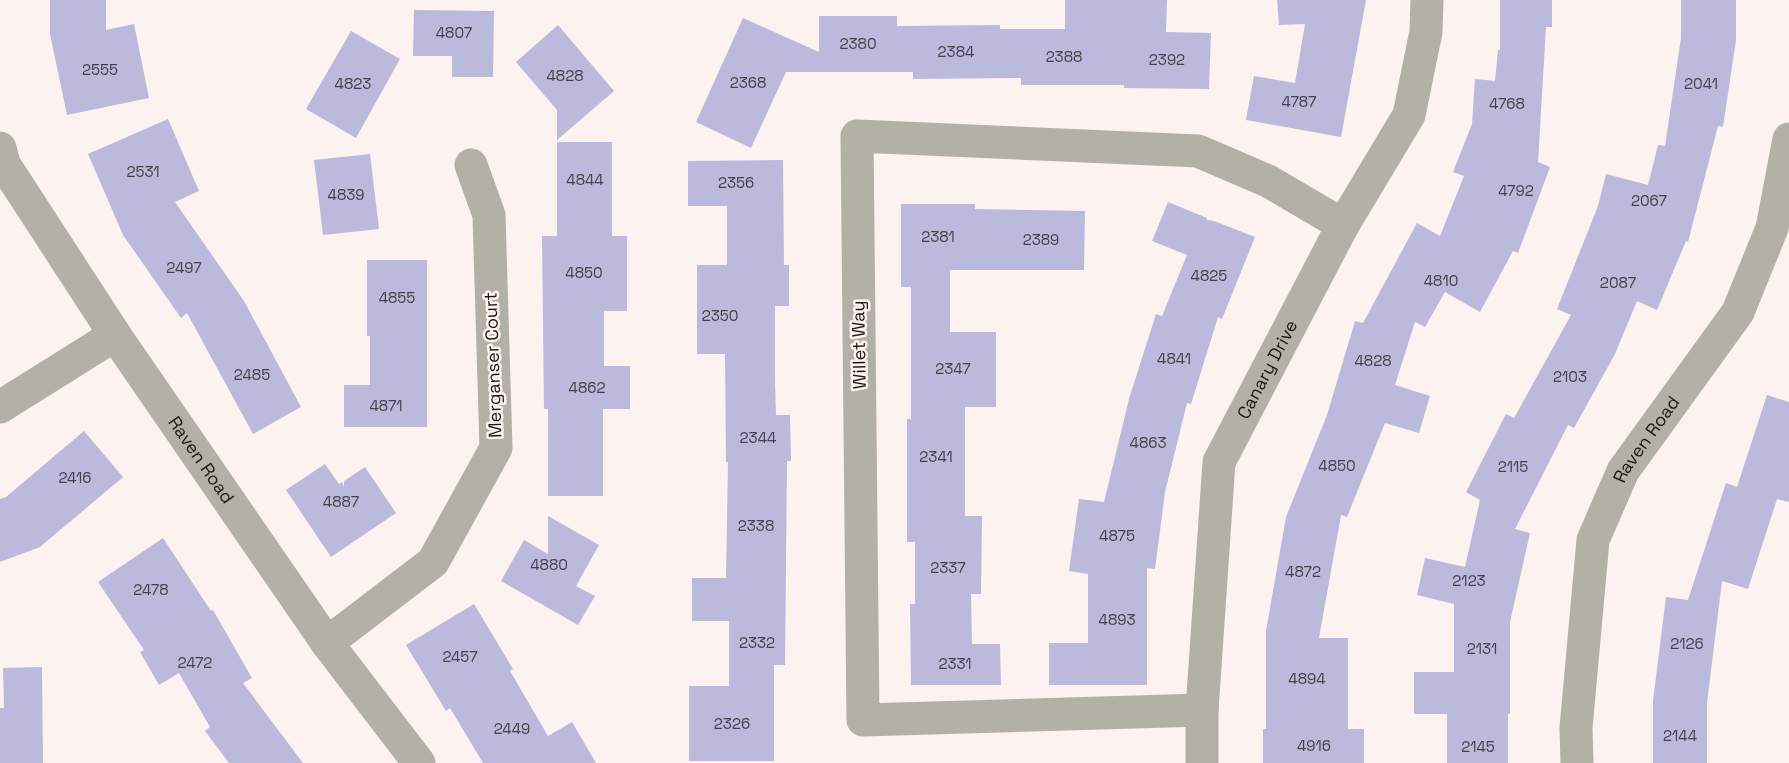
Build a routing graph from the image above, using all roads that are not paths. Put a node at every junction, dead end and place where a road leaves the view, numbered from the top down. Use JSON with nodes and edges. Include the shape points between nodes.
{"nodes":[{"id":1,"x":1427,"y":0,"type":"edge"},
{"id":2,"x":1789,"y":139,"type":"edge"},
{"id":3,"x":0,"y":148,"type":"edge"},
{"id":4,"x":471,"y":165,"type":"dead end"},
{"id":5,"x":1343,"y":225,"type":"junction"},
{"id":6,"x":115,"y":335,"type":"junction"},
{"id":7,"x":0,"y":407,"type":"edge"},
{"id":8,"x":327,"y":643,"type":"junction"},
{"id":9,"x":1202,"y":710,"type":"junction"},
{"id":10,"x":419,"y":763,"type":"edge"},
{"id":11,"x":1202,"y":763,"type":"edge"},
{"id":12,"x":1577,"y":763,"type":"edge"}],
"edges":[{"from":1,"to":5,"type":"street","name":"Canary Drive","via":[[1426,32],[1409,114]]},
{"from":2,"to":12,"type":"street","name":"Raven Road","via":[[1772,228],[1738,312],[1623,471],[1593,540],[1576,728]]},
{"from":3,"to":6,"type":"street","name":"Raven Road","via":[[4,164]]},
{"from":4,"to":8,"type":"street","name":"Merganser Court","via":[[489,215],[496,448],[433,562]]},
{"from":5,"to":9,"type":"street","name":"Canary Drive","via":[[1219,462]]},
{"from":5,"to":9,"type":"street","name":"Willet Way","via":[[1268,181],[1198,151],[857,136],[863,720]]},
{"from":6,"to":7,"type":"street"},
{"from":6,"to":8,"type":"street","name":"Raven Road"},
{"from":8,"to":10,"type":"street","name":"Raven Road"},
{"from":9,"to":11,"type":"street","name":"Canary Drive"}]}
